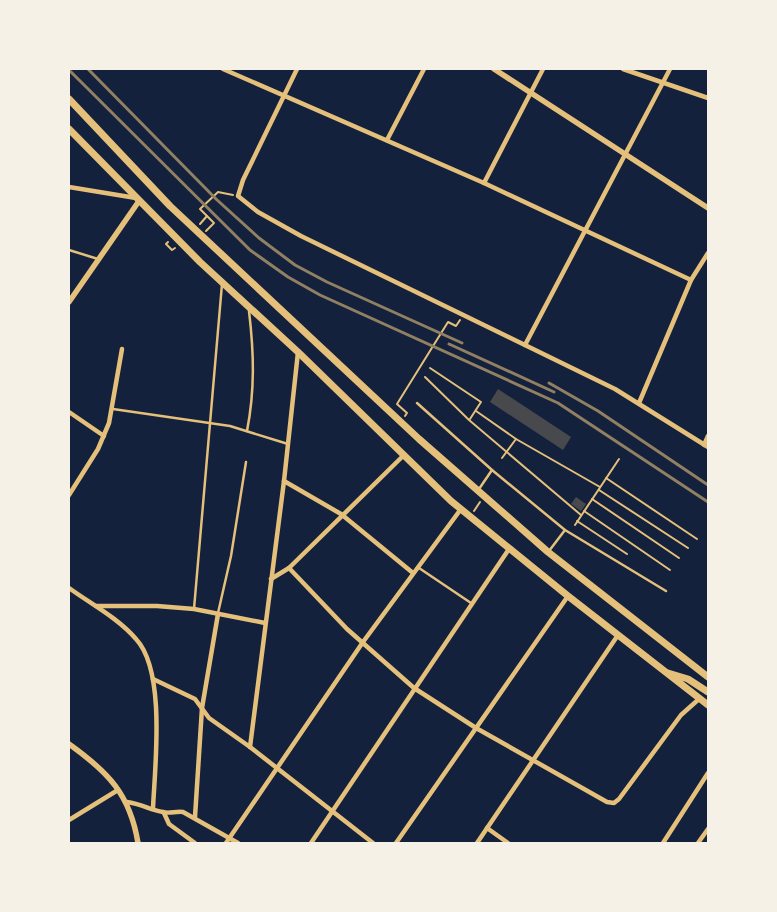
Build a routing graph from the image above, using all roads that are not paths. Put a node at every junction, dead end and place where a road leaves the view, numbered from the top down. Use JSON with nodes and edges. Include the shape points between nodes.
{"nodes":[{"id":1,"x":223,"y":69,"type":"edge"},
{"id":2,"x":297,"y":69,"type":"edge"},
{"id":3,"x":424,"y":69,"type":"edge"},
{"id":4,"x":494,"y":69,"type":"edge"},
{"id":5,"x":543,"y":69,"type":"edge"},
{"id":6,"x":623,"y":69,"type":"edge"},
{"id":7,"x":670,"y":69,"type":"edge"},
{"id":8,"x":662,"y":84,"type":"junction"},
{"id":9,"x":531,"y":92,"type":"junction"},
{"id":10,"x":284,"y":94,"type":"junction"},
{"id":11,"x":708,"y":98,"type":"edge"},
{"id":12,"x":69,"y":99,"type":"edge"},
{"id":13,"x":69,"y":129,"type":"edge"},
{"id":14,"x":387,"y":140,"type":"junction"},
{"id":15,"x":625,"y":154,"type":"junction"},
{"id":16,"x":484,"y":184,"type":"junction"},
{"id":17,"x":69,"y":187,"type":"edge"},
{"id":18,"x":138,"y":199,"type":"junction"},
{"id":19,"x":708,"y":208,"type":"edge"},
{"id":20,"x":584,"y":232,"type":"junction"},
{"id":21,"x":69,"y":250,"type":"edge"},
{"id":22,"x":708,"y":253,"type":"edge"},
{"id":23,"x":98,"y":258,"type":"junction"},
{"id":24,"x":691,"y":280,"type":"junction"},
{"id":25,"x":222,"y":283,"type":"junction"},
{"id":26,"x":69,"y":302,"type":"edge"},
{"id":27,"x":249,"y":308,"type":"junction"},
{"id":28,"x":525,"y":345,"type":"junction"},
{"id":29,"x":122,"y":349,"type":"dead end"},
{"id":30,"x":298,"y":352,"type":"junction"},
{"id":31,"x":416,"y":402,"type":"dead end"},
{"id":32,"x":639,"y":403,"type":"junction"},
{"id":33,"x":113,"y":409,"type":"junction"},
{"id":34,"x":69,"y":412,"type":"edge"},
{"id":35,"x":209,"y":422,"type":"junction"},
{"id":36,"x":247,"y":431,"type":"junction"},
{"id":37,"x":104,"y":436,"type":"junction"},
{"id":38,"x":708,"y":436,"type":"edge"},
{"id":39,"x":288,"y":444,"type":"junction"},
{"id":40,"x":706,"y":446,"type":"edge"},
{"id":41,"x":404,"y":455,"type":"junction"},
{"id":42,"x":246,"y":462,"type":"dead end"},
{"id":43,"x":492,"y":470,"type":"junction"},
{"id":44,"x":284,"y":482,"type":"junction"},
{"id":45,"x":69,"y":494,"type":"edge"},
{"id":46,"x":480,"y":494,"type":"junction"},
{"id":47,"x":462,"y":509,"type":"junction"},
{"id":48,"x":342,"y":514,"type":"junction"},
{"id":49,"x":565,"y":530,"type":"junction"},
{"id":50,"x":509,"y":548,"type":"junction"},
{"id":51,"x":548,"y":552,"type":"junction"},
{"id":52,"x":417,"y":567,"type":"junction"},
{"id":53,"x":289,"y":568,"type":"junction"},
{"id":54,"x":413,"y":572,"type":"junction"},
{"id":55,"x":271,"y":579,"type":"junction"},
{"id":56,"x":69,"y":588,"type":"edge"},
{"id":57,"x":666,"y":591,"type":"dead end"},
{"id":58,"x":568,"y":596,"type":"junction"},
{"id":59,"x":471,"y":604,"type":"junction"},
{"id":60,"x":94,"y":606,"type":"junction"},
{"id":61,"x":194,"y":609,"type":"junction"},
{"id":62,"x":218,"y":614,"type":"junction"},
{"id":63,"x":265,"y":623,"type":"junction"},
{"id":64,"x":618,"y":635,"type":"junction"},
{"id":65,"x":363,"y":642,"type":"junction"},
{"id":66,"x":665,"y":672,"type":"junction"},
{"id":67,"x":708,"y":676,"type":"edge"},
{"id":68,"x":153,"y":679,"type":"junction"},
{"id":69,"x":414,"y":688,"type":"junction"},
{"id":70,"x":708,"y":692,"type":"edge"},
{"id":71,"x":699,"y":699,"type":"junction"},
{"id":72,"x":708,"y":705,"type":"edge"},
{"id":73,"x":202,"y":708,"type":"junction"},
{"id":74,"x":476,"y":728,"type":"junction"},
{"id":75,"x":69,"y":744,"type":"edge"},
{"id":76,"x":250,"y":747,"type":"junction"},
{"id":77,"x":533,"y":759,"type":"junction"},
{"id":78,"x":276,"y":768,"type":"junction"},
{"id":79,"x":708,"y":773,"type":"edge"},
{"id":80,"x":118,"y":790,"type":"junction"},
{"id":81,"x":127,"y":802,"type":"junction"},
{"id":82,"x":153,"y":808,"type":"junction"},
{"id":83,"x":332,"y":812,"type":"junction"},
{"id":84,"x":164,"y":813,"type":"junction"},
{"id":85,"x":195,"y":816,"type":"junction"},
{"id":86,"x":69,"y":820,"type":"edge"},
{"id":87,"x":487,"y":828,"type":"junction"},
{"id":88,"x":708,"y":829,"type":"edge"},
{"id":89,"x":230,"y":838,"type":"junction"},
{"id":90,"x":138,"y":843,"type":"edge"},
{"id":91,"x":195,"y":843,"type":"edge"},
{"id":92,"x":226,"y":843,"type":"edge"},
{"id":93,"x":238,"y":843,"type":"edge"},
{"id":94,"x":310,"y":843,"type":"edge"},
{"id":95,"x":373,"y":843,"type":"edge"},
{"id":96,"x":396,"y":843,"type":"edge"},
{"id":97,"x":477,"y":843,"type":"edge"},
{"id":98,"x":508,"y":843,"type":"edge"},
{"id":99,"x":663,"y":843,"type":"edge"},
{"id":100,"x":698,"y":843,"type":"edge"}],
"edges":[{"from":1,"to":10,"type":"street"},
{"from":2,"to":10,"type":"street"},
{"from":3,"to":14,"type":"street"},
{"from":4,"to":9,"type":"street"},
{"from":5,"to":9,"type":"street"},
{"from":6,"to":8,"type":"street"},
{"from":7,"to":8,"type":"street"},
{"from":8,"to":11,"type":"street"},
{"from":8,"to":15,"type":"street"},
{"from":9,"to":15,"type":"street"},
{"from":9,"to":16,"type":"street"},
{"from":10,"to":14,"type":"street"},
{"from":10,"to":28,"type":"street","via":[[238,196],[258,212],[301,236]]},
{"from":12,"to":46,"type":"main road","via":[[170,206]]},
{"from":13,"to":18,"type":"main road"},
{"from":14,"to":16,"type":"street"},
{"from":15,"to":19,"type":"street"},
{"from":15,"to":20,"type":"street"},
{"from":16,"to":20,"type":"street"},
{"from":17,"to":18,"type":"street"},
{"from":18,"to":23,"type":"street"},
{"from":18,"to":25,"type":"main road"},
{"from":20,"to":24,"type":"street"},
{"from":20,"to":28,"type":"street"},
{"from":21,"to":23,"type":"lane"},
{"from":22,"to":24,"type":"street"},
{"from":23,"to":26,"type":"street"},
{"from":24,"to":32,"type":"street"},
{"from":25,"to":27,"type":"main road"},
{"from":25,"to":35,"type":"lane"},
{"from":27,"to":30,"type":"main road"},
{"from":27,"to":36,"type":"lane","via":[[254,375]]},
{"from":28,"to":32,"type":"street"},
{"from":29,"to":33,"type":"street"},
{"from":30,"to":39,"type":"street"},
{"from":30,"to":41,"type":"main road"},
{"from":31,"to":43,"type":"lane"},
{"from":32,"to":40,"type":"street"},
{"from":33,"to":35,"type":"lane"},
{"from":33,"to":37,"type":"street"},
{"from":34,"to":37,"type":"street"},
{"from":35,"to":36,"type":"lane"},
{"from":35,"to":61,"type":"lane"},
{"from":36,"to":39,"type":"lane"},
{"from":37,"to":45,"type":"street"},
{"from":38,"to":40,"type":"street"},
{"from":39,"to":44,"type":"street"},
{"from":41,"to":47,"type":"main road"},
{"from":41,"to":48,"type":"street"},
{"from":42,"to":62,"type":"lane"},
{"from":43,"to":46,"type":"lane"},
{"from":43,"to":49,"type":"lane"},
{"from":44,"to":48,"type":"street"},
{"from":44,"to":55,"type":"street"},
{"from":46,"to":51,"type":"main road"},
{"from":47,"to":50,"type":"main road"},
{"from":47,"to":52,"type":"street"},
{"from":48,"to":53,"type":"street"},
{"from":48,"to":54,"type":"street"},
{"from":49,"to":51,"type":"lane"},
{"from":49,"to":57,"type":"lane"},
{"from":50,"to":58,"type":"main road"},
{"from":50,"to":59,"type":"street"},
{"from":51,"to":67,"type":"main road"},
{"from":52,"to":54,"type":"street"},
{"from":52,"to":59,"type":"lane"},
{"from":53,"to":55,"type":"street"},
{"from":53,"to":65,"type":"street"},
{"from":54,"to":65,"type":"street"},
{"from":55,"to":63,"type":"street"},
{"from":56,"to":60,"type":"street"},
{"from":58,"to":64,"type":"main road"},
{"from":58,"to":74,"type":"street"},
{"from":59,"to":69,"type":"street"},
{"from":60,"to":61,"type":"street"},
{"from":60,"to":68,"type":"street","via":[[138,640]]},
{"from":61,"to":62,"type":"street"},
{"from":62,"to":63,"type":"street"},
{"from":62,"to":73,"type":"street"},
{"from":63,"to":76,"type":"street"},
{"from":64,"to":66,"type":"main road"},
{"from":64,"to":77,"type":"street"},
{"from":65,"to":69,"type":"street"},
{"from":65,"to":78,"type":"street"},
{"from":66,"to":70,"type":"main road","via":[[688,679]]},
{"from":66,"to":71,"type":"main road"},
{"from":68,"to":73,"type":"street","via":[[194,699]]},
{"from":68,"to":82,"type":"street","via":[[156,714]]},
{"from":69,"to":74,"type":"street"},
{"from":69,"to":83,"type":"street"},
{"from":71,"to":72,"type":"main road"},
{"from":71,"to":77,"type":"street","via":[[681,716],[614,803],[590,793]]},
{"from":73,"to":76,"type":"street","via":[[208,718]]},
{"from":73,"to":85,"type":"street"},
{"from":74,"to":77,"type":"street"},
{"from":74,"to":96,"type":"street"},
{"from":75,"to":80,"type":"street","via":[[98,766]]},
{"from":76,"to":78,"type":"street"},
{"from":77,"to":87,"type":"street"},
{"from":78,"to":83,"type":"street"},
{"from":78,"to":89,"type":"street"},
{"from":79,"to":99,"type":"street"},
{"from":80,"to":81,"type":"street"},
{"from":80,"to":86,"type":"street"},
{"from":81,"to":82,"type":"street"},
{"from":81,"to":90,"type":"street"},
{"from":82,"to":84,"type":"street"},
{"from":83,"to":94,"type":"street"},
{"from":83,"to":95,"type":"street"},
{"from":84,"to":85,"type":"street","via":[[175,810]]},
{"from":84,"to":91,"type":"street","via":[[169,824]]},
{"from":85,"to":89,"type":"street"},
{"from":87,"to":97,"type":"street"},
{"from":87,"to":98,"type":"street"},
{"from":88,"to":100,"type":"street"},
{"from":89,"to":92,"type":"street"},
{"from":89,"to":93,"type":"street"}]}
